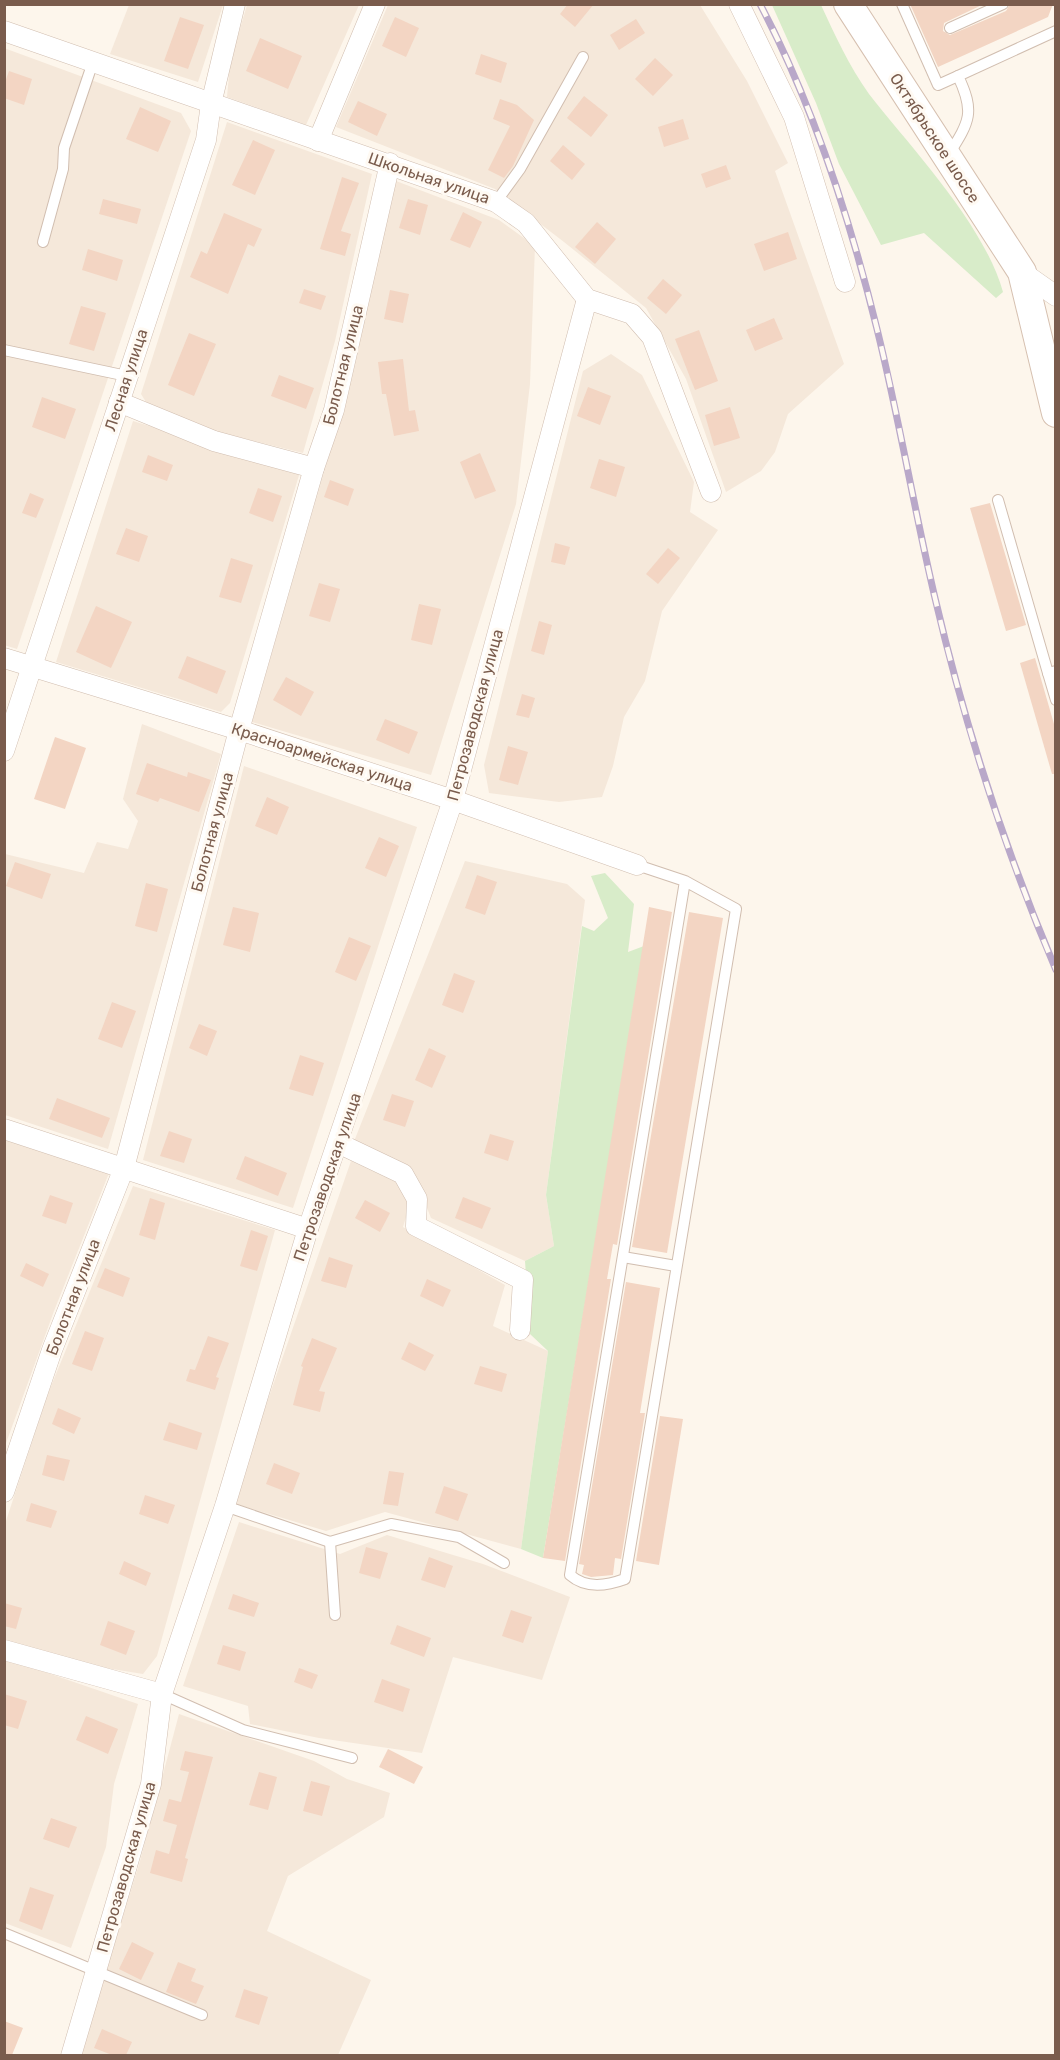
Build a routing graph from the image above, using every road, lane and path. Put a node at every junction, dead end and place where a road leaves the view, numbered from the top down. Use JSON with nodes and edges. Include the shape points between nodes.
{"nodes":[{"id":1,"x":235,"y":4,"type":"edge"},
{"id":2,"x":375,"y":4,"type":"edge"},
{"id":3,"x":739,"y":4,"type":"edge"},
{"id":4,"x":848,"y":4,"type":"edge"},
{"id":5,"x":902,"y":4,"type":"edge"},
{"id":6,"x":1003,"y":4,"type":"edge"},
{"id":7,"x":950,"y":28,"type":"dead end"},
{"id":8,"x":4,"y":31,"type":"edge"},
{"id":9,"x":1056,"y":31,"type":"edge"},
{"id":10,"x":583,"y":57,"type":"dead end"},
{"id":11,"x":93,"y":62,"type":"junction"},
{"id":12,"x":958,"y":76,"type":"junction"},
{"id":13,"x":211,"y":104,"type":"junction"},
{"id":14,"x":318,"y":141,"type":"junction"},
{"id":15,"x":947,"y":157,"type":"junction"},
{"id":16,"x":390,"y":163,"type":"junction"},
{"id":17,"x":496,"y":202,"type":"junction"},
{"id":18,"x":43,"y":242,"type":"dead end"},
{"id":19,"x":1022,"y":272,"type":"junction"},
{"id":20,"x":845,"y":282,"type":"dead end"},
{"id":21,"x":1056,"y":296,"type":"edge"},
{"id":22,"x":587,"y":299,"type":"junction"},
{"id":23,"x":4,"y":350,"type":"edge"},
{"id":24,"x":1048,"y":352,"type":"edge"},
{"id":25,"x":127,"y":376,"type":"junction"},
{"id":26,"x":119,"y":402,"type":"junction"},
{"id":27,"x":1056,"y":413,"type":"edge"},
{"id":28,"x":314,"y":468,"type":"junction"},
{"id":29,"x":711,"y":492,"type":"dead end"},
{"id":30,"x":998,"y":500,"type":"dead end"},
{"id":31,"x":4,"y":658,"type":"edge"},
{"id":32,"x":32,"y":665,"type":"junction"},
{"id":33,"x":1052,"y":672,"type":"edge"},
{"id":34,"x":1056,"y":700,"type":"edge"},
{"id":35,"x":239,"y":730,"type":"junction"},
{"id":36,"x":4,"y":752,"type":"edge"},
{"id":37,"x":453,"y":800,"type":"junction"},
{"id":38,"x":637,"y":865,"type":"joint"},
{"id":39,"x":685,"y":881,"type":"junction"},
{"id":40,"x":4,"y":1129,"type":"edge"},
{"id":41,"x":338,"y":1143,"type":"junction"},
{"id":42,"x":124,"y":1168,"type":"junction"},
{"id":43,"x":308,"y":1229,"type":"junction"},
{"id":44,"x":622,"y":1257,"type":"junction"},
{"id":45,"x":676,"y":1266,"type":"junction"},
{"id":46,"x":520,"y":1330,"type":"dead end"},
{"id":47,"x":4,"y":1492,"type":"edge"},
{"id":48,"x":225,"y":1506,"type":"junction"},
{"id":49,"x":330,"y":1542,"type":"junction"},
{"id":50,"x":504,"y":1563,"type":"dead end"},
{"id":51,"x":335,"y":1615,"type":"dead end"},
{"id":52,"x":4,"y":1650,"type":"edge"},
{"id":53,"x":162,"y":1694,"type":"junction"},
{"id":54,"x":352,"y":1758,"type":"dead end"},
{"id":55,"x":4,"y":1933,"type":"edge"},
{"id":56,"x":96,"y":1971,"type":"junction"},
{"id":57,"x":202,"y":2015,"type":"dead end"},
{"id":58,"x":71,"y":2055,"type":"edge"}],
"edges":[{"from":1,"to":13,"type":"street","name":"Лесная улица"},
{"from":2,"to":14,"type":"street"},
{"from":3,"to":20,"type":"street","via":[[794,117]]},
{"from":4,"to":15,"type":"main road","name":"Октябрьское шоссе"},
{"from":5,"to":12,"type":"lane","via":[[939,85]]},
{"from":6,"to":7,"type":"lane"},
{"from":8,"to":11,"type":"street","name":"Школьная улица"},
{"from":9,"to":12,"type":"lane"},
{"from":10,"to":17,"type":"lane","via":[[520,170]]},
{"from":11,"to":13,"type":"street","name":"Школьная улица"},
{"from":11,"to":18,"type":"lane","via":[[64,148],[63,169]]},
{"from":12,"to":15,"type":"lane","via":[[969,98],[967,126]]},
{"from":13,"to":14,"type":"street","name":"Школьная улица"},
{"from":13,"to":25,"type":"street","name":"Лесная улица","via":[[206,140]]},
{"from":14,"to":16,"type":"street","name":"Школьная улица"},
{"from":15,"to":19,"type":"main road","name":"Октябрьское шоссе"},
{"from":16,"to":17,"type":"street","name":"Школьная улица"},
{"from":16,"to":28,"type":"street","name":"Болотная улица","via":[[334,410]]},
{"from":17,"to":22,"type":"street","name":"Школьная улица","via":[[526,223]]},
{"from":19,"to":21,"type":"street","name":"Октябрьское шоссе"},
{"from":19,"to":24,"type":"main road","name":"Октябрьское шоссе"},
{"from":22,"to":29,"type":"street","via":[[632,314],[652,338]]},
{"from":22,"to":37,"type":"street","name":"Петрозаводская улица"},
{"from":23,"to":25,"type":"lane"},
{"from":24,"to":27,"type":"main road","name":"Октябрьское шоссе"},
{"from":25,"to":26,"type":"street","name":"Лесная улица"},
{"from":26,"to":28,"type":"street","via":[[214,441]]},
{"from":26,"to":32,"type":"street","name":"Лесная улица"},
{"from":28,"to":35,"type":"street","name":"Болотная улица"},
{"from":30,"to":33,"type":"lane"},
{"from":31,"to":32,"type":"street","name":"Красноармейская улица"},
{"from":32,"to":35,"type":"street","name":"Красноармейская улица"},
{"from":32,"to":36,"type":"street","name":"Лесная улица"},
{"from":33,"to":34,"type":"lane"},
{"from":35,"to":37,"type":"street","name":"Красноармейская улица"},
{"from":35,"to":42,"type":"street","name":"Болотная улица"},
{"from":37,"to":38,"type":"street","name":"Красноармейская улица"},
{"from":37,"to":41,"type":"street","name":"Петрозаводская улица"},
{"from":38,"to":39,"type":"lane"},
{"from":39,"to":44,"type":"lane"},
{"from":39,"to":45,"type":"lane","via":[[736,909]]},
{"from":40,"to":42,"type":"street"},
{"from":41,"to":43,"type":"street","name":"Петрозаводская улица"},
{"from":41,"to":46,"type":"street","via":[[403,1174],[417,1199],[416,1226],[523,1280]]},
{"from":42,"to":43,"type":"street"},
{"from":42,"to":47,"type":"street","name":"Болотная улица","via":[[52,1350]]},
{"from":43,"to":48,"type":"street","name":"Петрозаводская улица"},
{"from":44,"to":45,"type":"lane"},
{"from":44,"to":45,"type":"lane","via":[[570,1575],[578,1582],[605,1586],[624,1579]]},
{"from":48,"to":49,"type":"lane"},
{"from":48,"to":53,"type":"street","name":"Петрозаводская улица"},
{"from":49,"to":50,"type":"lane","via":[[391,1524],[459,1537]]},
{"from":49,"to":51,"type":"lane"},
{"from":52,"to":53,"type":"street"},
{"from":53,"to":54,"type":"lane","via":[[243,1730]]},
{"from":53,"to":56,"type":"street","name":"Петрозаводская улица","via":[[151,1784]]},
{"from":55,"to":56,"type":"lane"},
{"from":56,"to":57,"type":"lane"},
{"from":56,"to":58,"type":"street","name":"Петрозаводская улица"}]}
